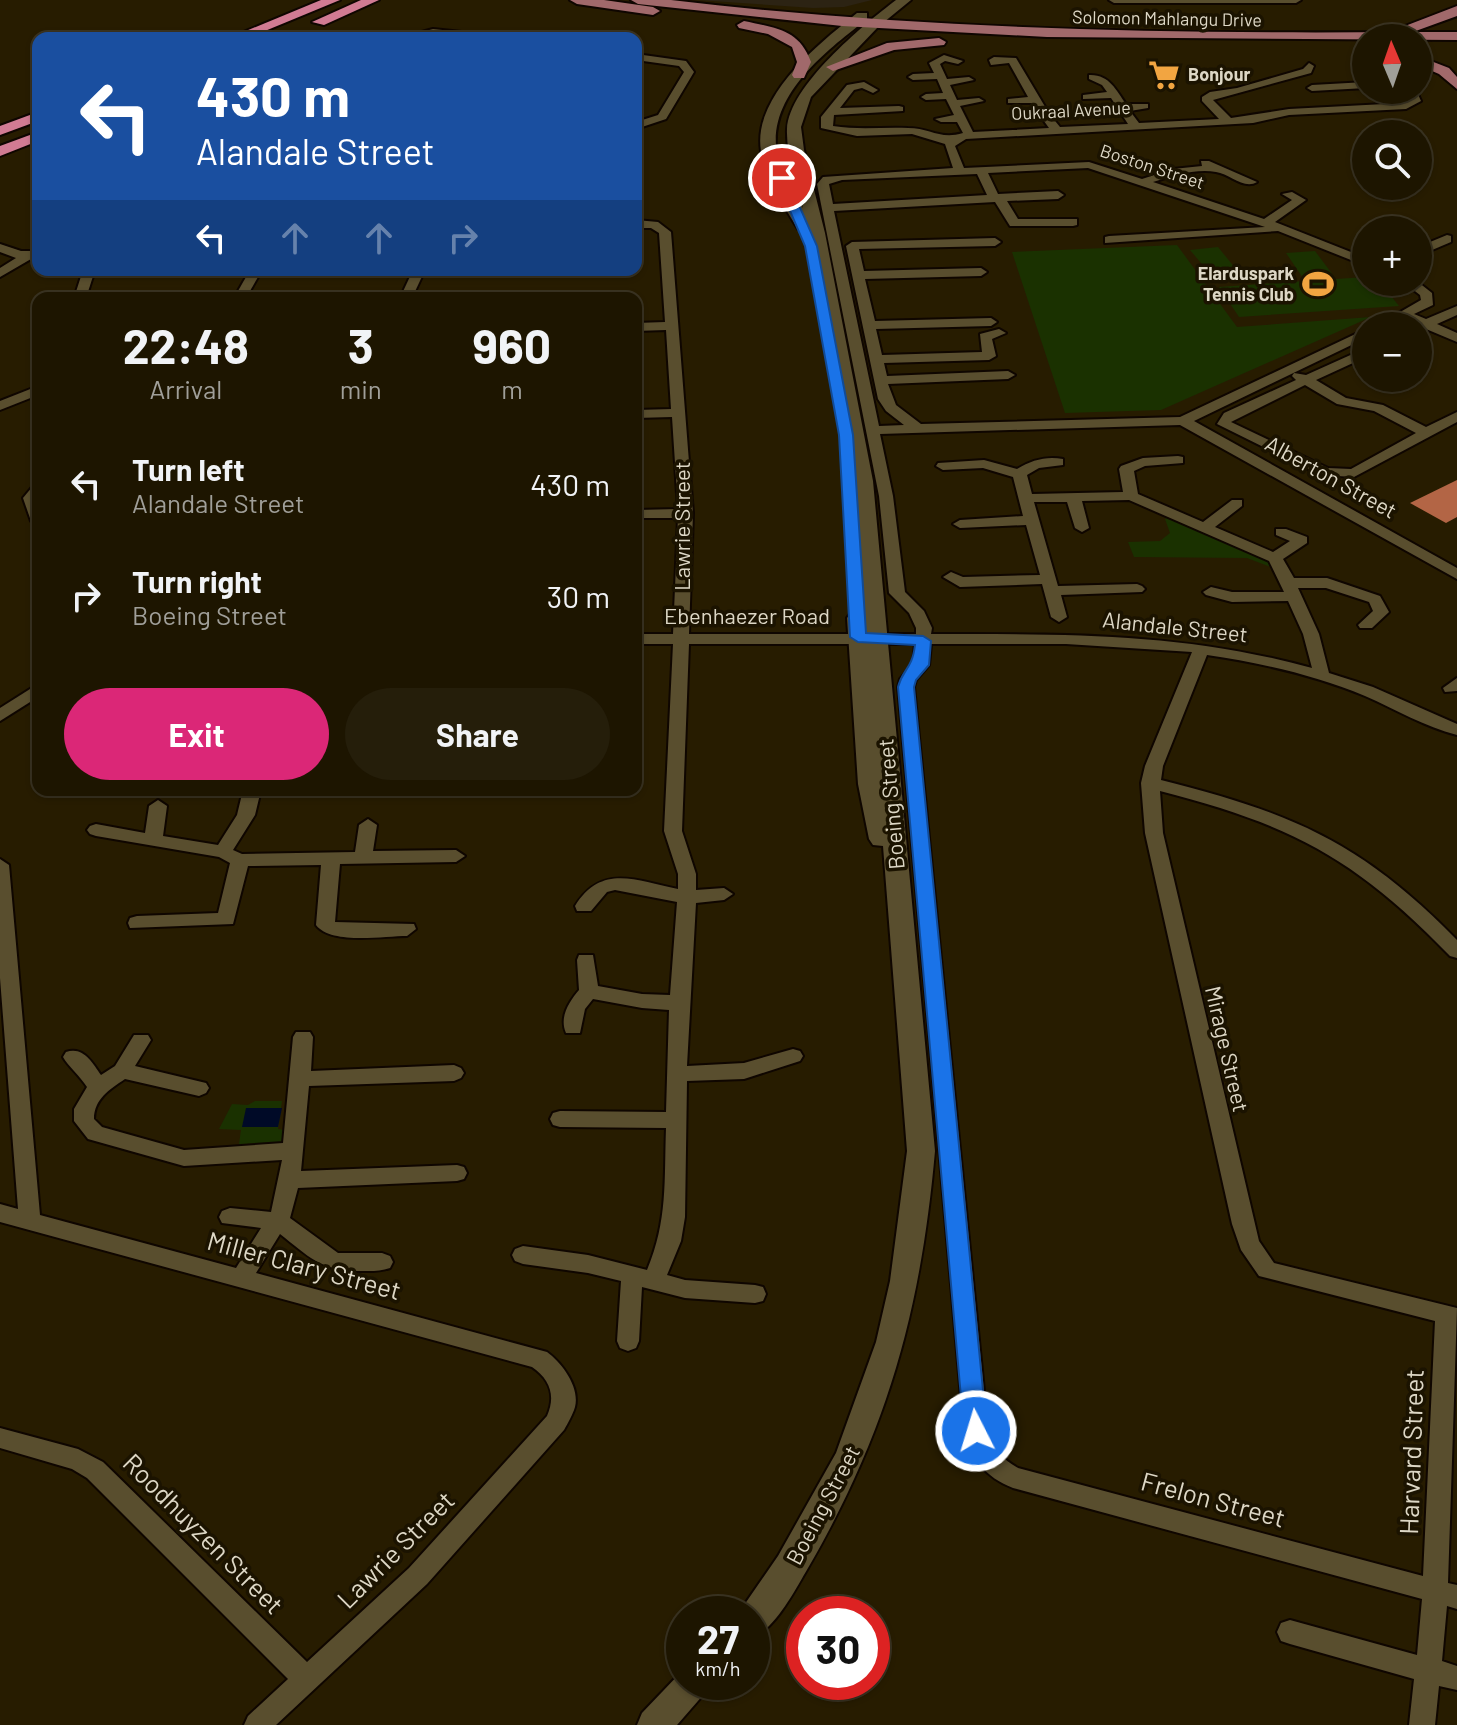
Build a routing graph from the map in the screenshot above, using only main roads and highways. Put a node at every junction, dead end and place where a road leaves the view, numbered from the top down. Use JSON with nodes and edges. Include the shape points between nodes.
{"nodes":[{"id":1,"x":333,"y":0,"type":"edge"},
{"id":2,"x":372,"y":0,"type":"edge"},
{"id":3,"x":577,"y":0,"type":"edge"},
{"id":4,"x":638,"y":0,"type":"edge"},
{"id":5,"x":883,"y":0,"type":"edge"},
{"id":6,"x":904,"y":0,"type":"edge"},
{"id":7,"x":1457,"y":10,"type":"edge"},
{"id":8,"x":668,"y":14,"type":"junction"},
{"id":9,"x":1428,"y":24,"type":"edge"},
{"id":10,"x":307,"y":27,"type":"dead end"},
{"id":11,"x":849,"y":27,"type":"junction"},
{"id":12,"x":869,"y":29,"type":"junction"},
{"id":13,"x":251,"y":32,"type":"edge"},
{"id":14,"x":1432,"y":36,"type":"edge"},
{"id":15,"x":1457,"y":36,"type":"edge"},
{"id":16,"x":1352,"y":37,"type":"edge"},
{"id":17,"x":969,"y":39,"type":"junction"},
{"id":18,"x":1457,"y":45,"type":"edge"},
{"id":19,"x":1432,"y":46,"type":"edge"},
{"id":20,"x":1352,"y":48,"type":"edge"},
{"id":21,"x":1432,"y":66,"type":"edge"},
{"id":22,"x":833,"y":67,"type":"junction"},
{"id":23,"x":799,"y":75,"type":"junction"},
{"id":24,"x":1457,"y":85,"type":"edge"},
{"id":25,"x":32,"y":118,"type":"edge"},
{"id":26,"x":0,"y":131,"type":"edge"},
{"id":27,"x":32,"y":138,"type":"edge"},
{"id":28,"x":0,"y":151,"type":"edge"},
{"id":29,"x":866,"y":637,"type":"junction"},
{"id":30,"x":757,"y":1596,"type":"edge"},
{"id":31,"x":770,"y":1597,"type":"edge"},
{"id":32,"x":676,"y":1700,"type":"edge"},
{"id":33,"x":693,"y":1700,"type":"edge"},
{"id":34,"x":654,"y":1725,"type":"edge"},
{"id":35,"x":672,"y":1725,"type":"edge"}],
"edges":[{"from":1,"to":13,"type":"highway"},
{"from":2,"to":10,"type":"highway"},
{"from":3,"to":8,"type":"main road","name":"Solomon Mahlangu Drive"},
{"from":4,"to":11,"type":"main road","name":"Solomon Mahlangu Drive"},
{"from":5,"to":11,"type":"main road","name":"Boeing Street"},
{"from":6,"to":12,"type":"main road","name":"Boeing Street"},
{"from":7,"to":9,"type":"main road"},
{"from":8,"to":11,"type":"main road","name":"Solomon Mahlangu Drive"},
{"from":8,"to":23,"type":"main road","via":[[756,27],[784,37],[803,54]]},
{"from":11,"to":12,"type":"main road","name":"Solomon Mahlangu Drive"},
{"from":11,"to":23,"type":"main road","name":"Boeing Street"},
{"from":12,"to":16,"type":"main road","name":"Solomon Mahlangu Drive"},
{"from":12,"to":17,"type":"main road","name":"Solomon Mahlangu Drive"},
{"from":12,"to":22,"type":"main road","name":"Boeing Street"},
{"from":14,"to":15,"type":"main road","name":"Solomon Mahlangu Drive"},
{"from":17,"to":20,"type":"main road","name":"Solomon Mahlangu Drive"},
{"from":17,"to":22,"type":"main road","via":[[892,46]]},
{"from":18,"to":19,"type":"main road"},
{"from":21,"to":24,"type":"main road"},
{"from":22,"to":29,"type":"main road","name":"Boeing Street","via":[[804,96],[794,127],[863,481]]},
{"from":23,"to":29,"type":"main road","name":"Boeing Street","via":[[768,120],[768,150],[807,234],[831,348],[846,435]]},
{"from":25,"to":26,"type":"highway"},
{"from":27,"to":28,"type":"highway"},
{"from":29,"to":30,"type":"main road","name":"Boeing Street","via":[[870,784],[888,874],[903,1031],[909,1165],[903,1236],[891,1310],[856,1416],[823,1487]]},
{"from":29,"to":31,"type":"main road","name":"Boeing Street","via":[[890,785],[921,1151],[916,1221],[903,1302],[851,1459]]},
{"from":32,"to":34,"type":"main road"},
{"from":33,"to":35,"type":"main road"}]}
